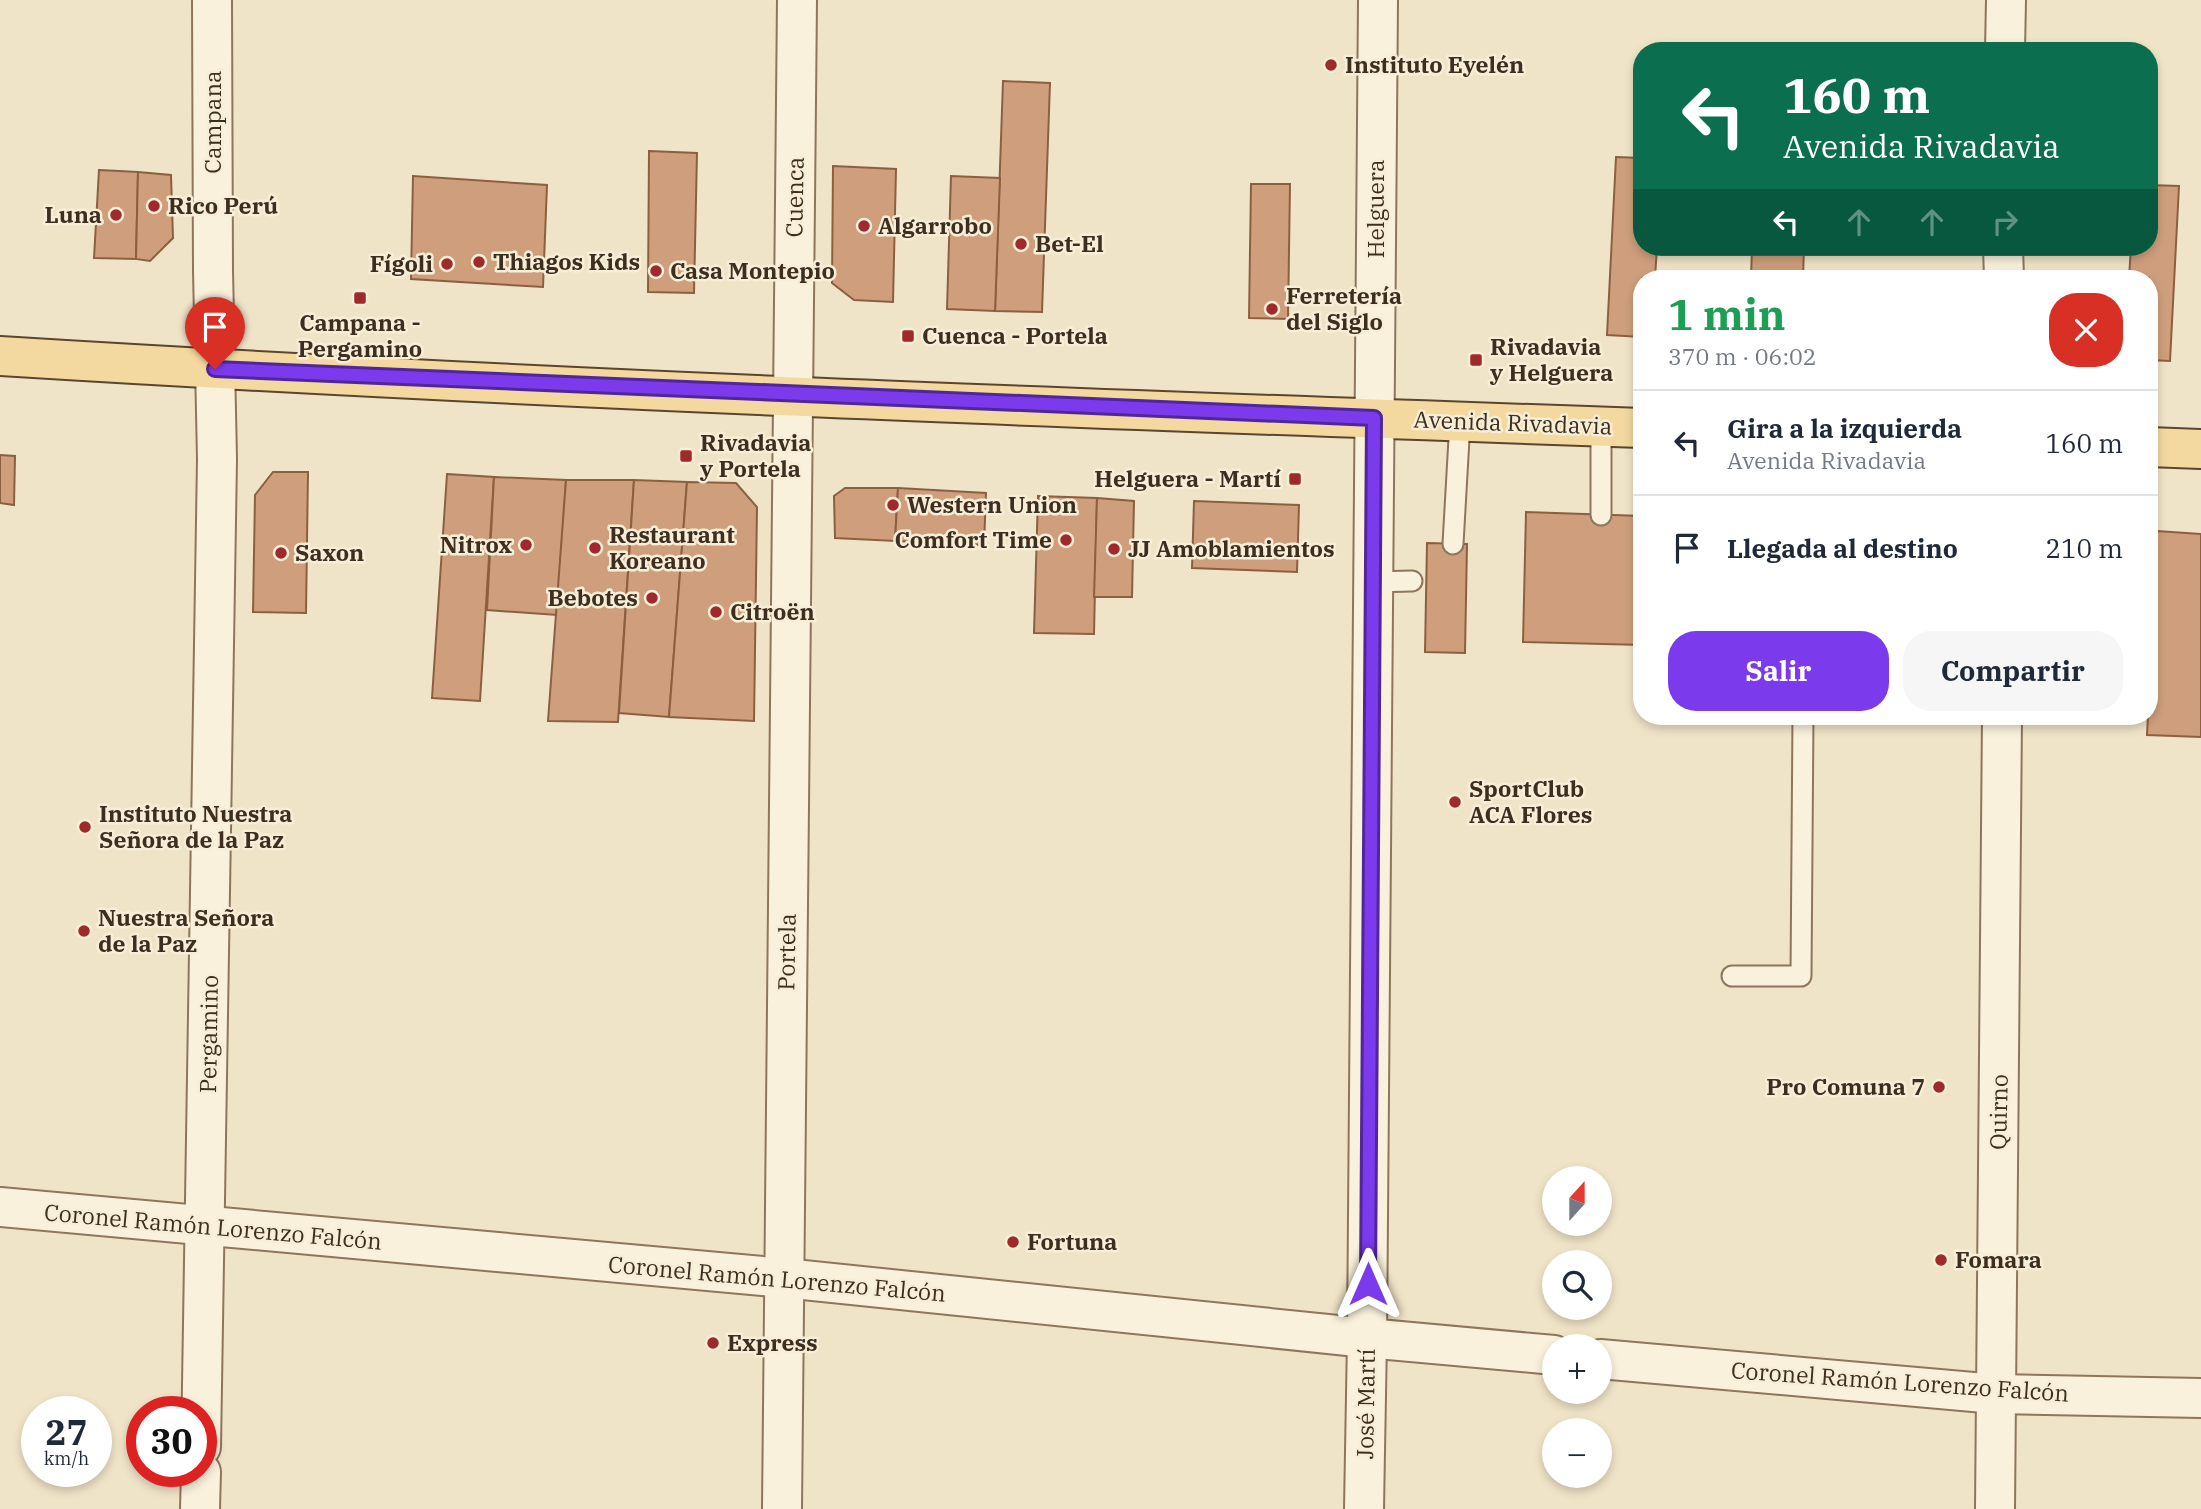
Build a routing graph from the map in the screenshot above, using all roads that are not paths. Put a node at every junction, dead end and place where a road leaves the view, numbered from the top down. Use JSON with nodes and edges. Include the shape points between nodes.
{"nodes":[{"id":1,"x":212,"y":0,"type":"edge"},
{"id":2,"x":797,"y":0,"type":"edge"},
{"id":3,"x":1378,"y":0,"type":"edge"},
{"id":4,"x":2006,"y":0,"type":"edge"},
{"id":5,"x":2005,"y":42,"type":"edge"},
{"id":6,"x":0,"y":356,"type":"edge"},
{"id":7,"x":215,"y":369,"type":"junction"},
{"id":8,"x":793,"y":394,"type":"junction"},
{"id":9,"x":1374,"y":418,"type":"junction"},
{"id":10,"x":1460,"y":421,"type":"junction"},
{"id":11,"x":1601,"y":426,"type":"junction"},
{"id":12,"x":1633,"y":428,"type":"edge"},
{"id":13,"x":2158,"y":447,"type":"edge"},
{"id":14,"x":2201,"y":449,"type":"edge"},
{"id":15,"x":1601,"y":515,"type":"dead end"},
{"id":16,"x":1453,"y":544,"type":"dead end"},
{"id":17,"x":1412,"y":581,"type":"dead end"},
{"id":18,"x":1373,"y":582,"type":"junction"},
{"id":19,"x":1803,"y":725,"type":"edge"},
{"id":20,"x":2003,"y":725,"type":"edge"},
{"id":21,"x":1732,"y":976,"type":"dead end"},
{"id":22,"x":0,"y":1207,"type":"edge"},
{"id":23,"x":206,"y":1227,"type":"junction"},
{"id":24,"x":784,"y":1278,"type":"junction"},
{"id":25,"x":1367,"y":1338,"type":"junction"},
{"id":26,"x":1542,"y":1353,"type":"edge"},
{"id":27,"x":1612,"y":1360,"type":"edge"},
{"id":28,"x":1996,"y":1394,"type":"junction"},
{"id":29,"x":202,"y":1396,"type":"edge"},
{"id":30,"x":2201,"y":1398,"type":"edge"},
{"id":31,"x":201,"y":1487,"type":"edge"},
{"id":32,"x":200,"y":1509,"type":"edge"},
{"id":33,"x":782,"y":1509,"type":"edge"},
{"id":34,"x":1364,"y":1509,"type":"edge"},
{"id":35,"x":1995,"y":1509,"type":"edge"}],
"edges":[{"from":1,"to":7,"type":"street","name":"Campana"},
{"from":2,"to":8,"type":"street","name":"Cuenca"},
{"from":3,"to":9,"type":"street","name":"Helguera"},
{"from":4,"to":5,"type":"street"},
{"from":6,"to":7,"type":"main road","name":"Avenida Rivadavia"},
{"from":7,"to":8,"type":"main road","name":"Avenida Rivadavia"},
{"from":7,"to":23,"type":"street","name":"Pergamino"},
{"from":8,"to":9,"type":"main road","name":"Avenida Rivadavia"},
{"from":8,"to":24,"type":"street","name":"Portela"},
{"from":9,"to":10,"type":"main road","name":"Avenida Rivadavia"},
{"from":9,"to":18,"type":"street","name":"José Martí"},
{"from":10,"to":11,"type":"main road","name":"Avenida Rivadavia"},
{"from":10,"to":16,"type":"lane"},
{"from":11,"to":12,"type":"main road","name":"Avenida Rivadavia"},
{"from":11,"to":15,"type":"lane"},
{"from":13,"to":14,"type":"main road"},
{"from":17,"to":18,"type":"lane"},
{"from":18,"to":25,"type":"street","name":"José Martí"},
{"from":19,"to":21,"type":"lane","via":[[1801,976]]},
{"from":20,"to":28,"type":"street","name":"Quirno"},
{"from":22,"to":23,"type":"street","name":"Coronel Ramón Lorenzo Falcón"},
{"from":23,"to":24,"type":"street","name":"Coronel Ramón Lorenzo Falcón"},
{"from":23,"to":29,"type":"street","name":"Pergamino"},
{"from":24,"to":25,"type":"street","name":"Coronel Ramón Lorenzo Falcón"},
{"from":24,"to":33,"type":"street","name":"Portela"},
{"from":25,"to":26,"type":"street","name":"Coronel Ramón Lorenzo Falcón"},
{"from":25,"to":34,"type":"street","name":"José Martí"},
{"from":27,"to":28,"type":"street","name":"Coronel Ramón Lorenzo Falcón"},
{"from":28,"to":30,"type":"street","name":"Coronel Ramón Lorenzo Falcón"},
{"from":28,"to":35,"type":"street","name":"Quirno"},
{"from":31,"to":32,"type":"street"}]}
